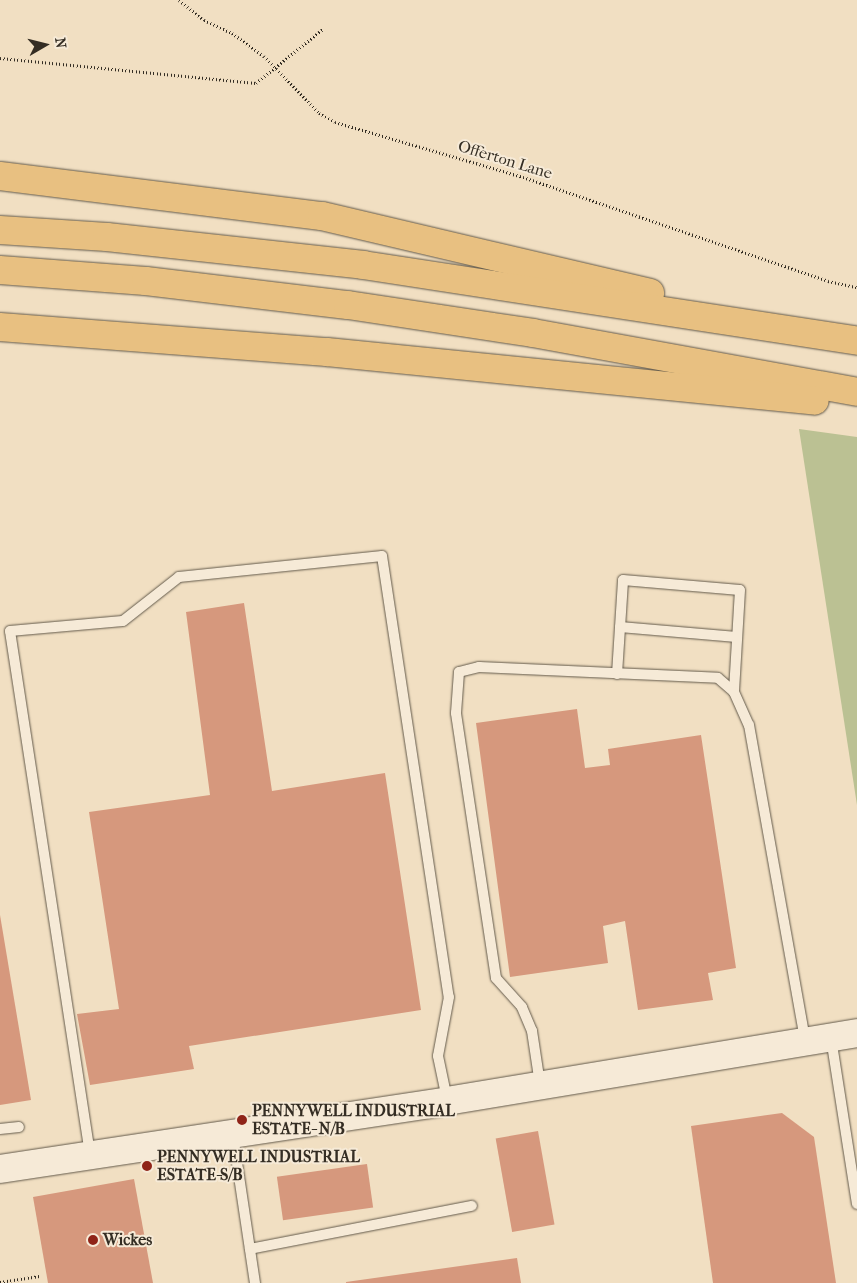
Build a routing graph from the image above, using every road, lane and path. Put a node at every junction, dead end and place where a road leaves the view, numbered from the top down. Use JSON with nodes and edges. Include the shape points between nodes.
{"nodes":[{"id":1,"x":179,"y":0,"type":"edge"},
{"id":2,"x":323,"y":29,"type":"dead end"},
{"id":3,"x":0,"y":58,"type":"edge"},
{"id":4,"x":275,"y":68,"type":"junction"},
{"id":5,"x":0,"y":176,"type":"edge"},
{"id":6,"x":0,"y":230,"type":"edge"},
{"id":7,"x":0,"y":270,"type":"edge"},
{"id":8,"x":857,"y":287,"type":"edge"},
{"id":9,"x":0,"y":327,"type":"edge"},
{"id":10,"x":850,"y":339,"type":"edge"},
{"id":11,"x":857,"y":392,"type":"edge"},
{"id":12,"x":857,"y":405,"type":"edge"},
{"id":13,"x":620,"y":627,"type":"junction"},
{"id":14,"x":737,"y":637,"type":"junction"},
{"id":15,"x":617,"y":674,"type":"junction"},
{"id":16,"x":734,"y":692,"type":"junction"},
{"id":17,"x":831,"y":1037,"type":"edge"},
{"id":18,"x":540,"y":1084,"type":"junction"},
{"id":19,"x":447,"y":1101,"type":"junction"},
{"id":20,"x":19,"y":1126,"type":"dead end"},
{"id":21,"x":0,"y":1128,"type":"edge"},
{"id":22,"x":232,"y":1132,"type":"junction"},
{"id":23,"x":90,"y":1155,"type":"junction"},
{"id":24,"x":0,"y":1169,"type":"edge"},
{"id":25,"x":857,"y":1204,"type":"edge"},
{"id":26,"x":472,"y":1206,"type":"dead end"},
{"id":27,"x":250,"y":1249,"type":"junction"},
{"id":28,"x":40,"y":1276,"type":"dead end"},
{"id":29,"x":0,"y":1282,"type":"edge"},
{"id":30,"x":255,"y":1283,"type":"edge"}],
"edges":[{"from":1,"to":4,"type":"path","name":"Offerton Lane","via":[[204,20],[232,34]]},
{"from":2,"to":4,"type":"path"},
{"from":3,"to":4,"type":"path","via":[[256,83]]},
{"from":4,"to":8,"type":"path","name":"Offerton Lane","via":[[320,113],[335,122],[523,177],[828,281]]},
{"from":5,"to":10,"type":"highway","via":[[322,216]]},
{"from":6,"to":10,"type":"highway","via":[[107,237],[363,265]]},
{"from":7,"to":11,"type":"highway","via":[[146,282],[348,305],[533,332]]},
{"from":9,"to":12,"type":"highway","via":[[327,352]]},
{"from":13,"to":14,"type":"lane"},
{"from":13,"to":14,"type":"lane","via":[[623,580],[740,590]]},
{"from":13,"to":15,"type":"lane"},
{"from":14,"to":16,"type":"lane"},
{"from":15,"to":16,"type":"lane","via":[[718,678]]},
{"from":15,"to":18,"type":"lane","via":[[479,667],[459,672],[456,713],[496,978],[522,1007],[532,1031]]},
{"from":16,"to":17,"type":"lane","via":[[749,725]]},
{"from":17,"to":18,"type":"street"},
{"from":17,"to":25,"type":"lane"},
{"from":18,"to":19,"type":"street"},
{"from":19,"to":22,"type":"street"},
{"from":19,"to":23,"type":"lane","via":[[438,1056],[449,998],[382,556],[179,577],[123,621],[10,631],[84,1099]]},
{"from":20,"to":21,"type":"lane"},
{"from":22,"to":23,"type":"street"},
{"from":22,"to":27,"type":"lane"},
{"from":23,"to":24,"type":"street"},
{"from":26,"to":27,"type":"lane"},
{"from":27,"to":30,"type":"lane"},
{"from":28,"to":29,"type":"path"}]}
